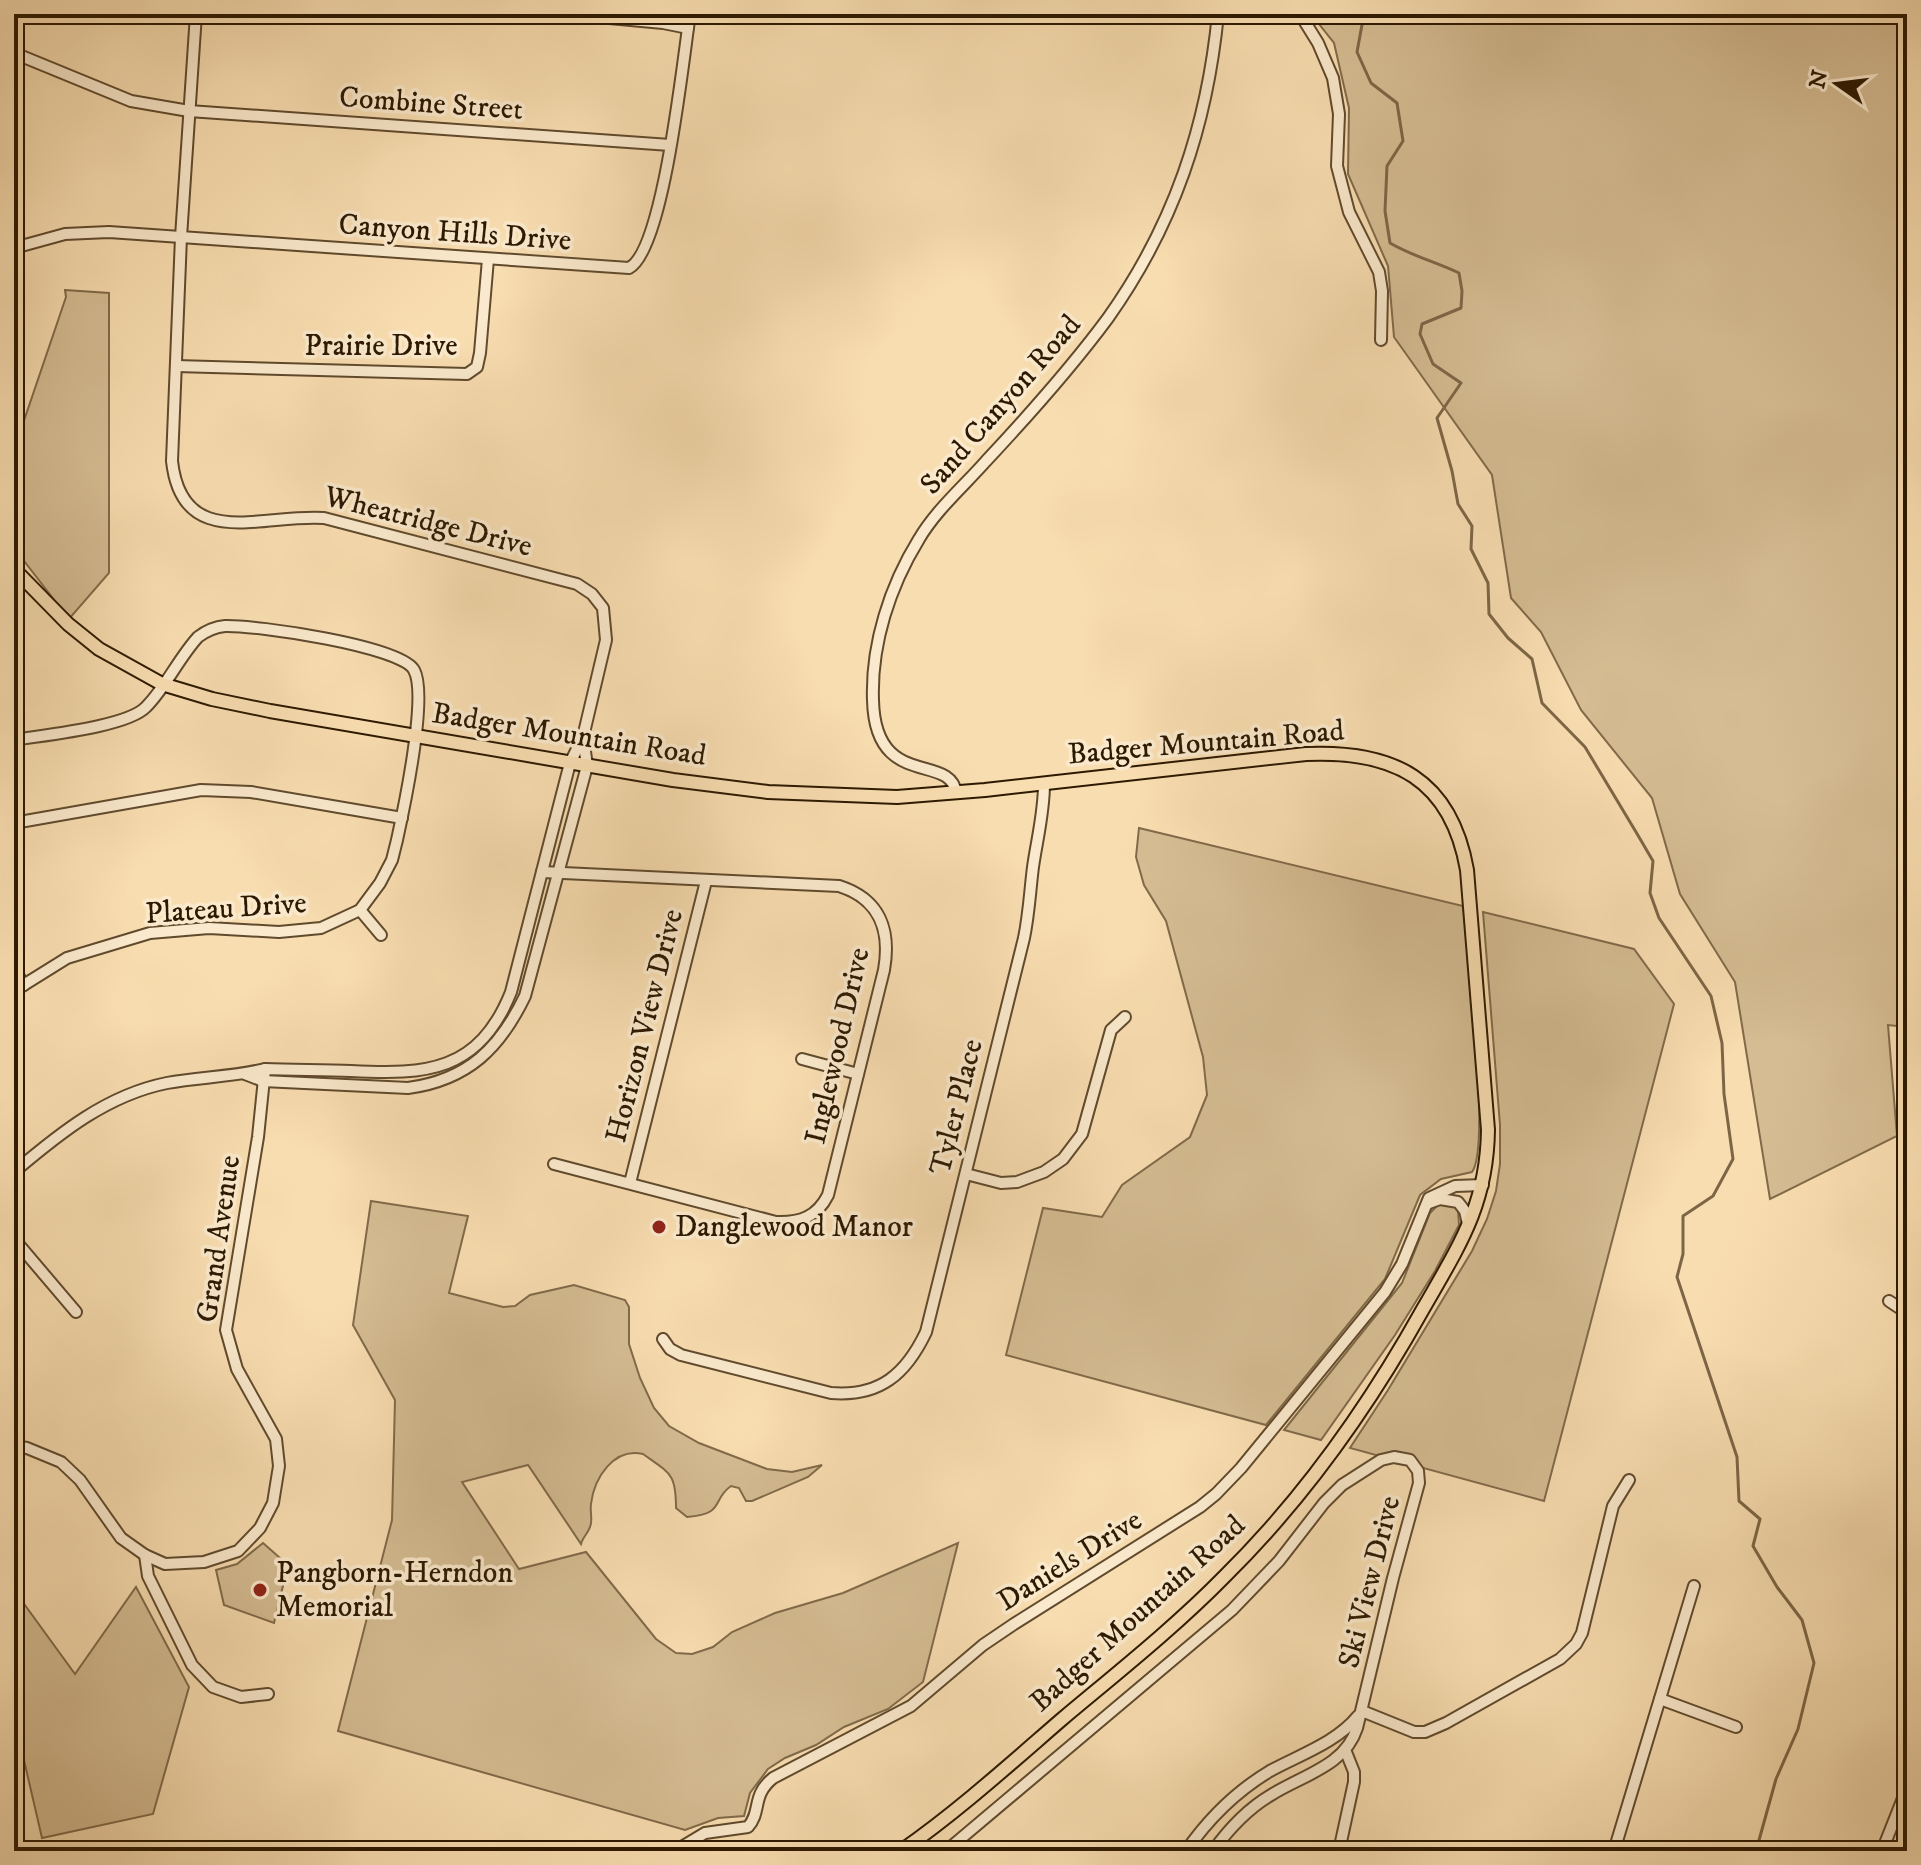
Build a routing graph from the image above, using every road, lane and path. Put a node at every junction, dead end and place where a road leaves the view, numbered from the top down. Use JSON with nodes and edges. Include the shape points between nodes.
{"nodes":[{"id":1,"x":196,"y":14,"type":"edge"},
{"id":2,"x":566,"y":14,"type":"edge"},
{"id":3,"x":690,"y":14,"type":"edge"},
{"id":4,"x":1218,"y":14,"type":"edge"},
{"id":5,"x":1300,"y":14,"type":"edge"},
{"id":6,"x":688,"y":28,"type":"junction"},
{"id":7,"x":14,"y":53,"type":"edge"},
{"id":8,"x":189,"y":111,"type":"junction"},
{"id":9,"x":670,"y":145,"type":"junction"},
{"id":10,"x":181,"y":237,"type":"junction"},
{"id":11,"x":14,"y":248,"type":"edge"},
{"id":12,"x":488,"y":259,"type":"junction"},
{"id":13,"x":1381,"y":340,"type":"dead end"},
{"id":14,"x":176,"y":366,"type":"junction"},
{"id":15,"x":14,"y":569,"type":"edge"},
{"id":16,"x":162,"y":684,"type":"junction"},
{"id":17,"x":414,"y":735,"type":"junction"},
{"id":18,"x":583,"y":737,"type":"junction"},
{"id":19,"x":14,"y":740,"type":"edge"},
{"id":20,"x":570,"y":763,"type":"junction"},
{"id":21,"x":587,"y":766,"type":"junction"},
{"id":22,"x":1044,"y":784,"type":"junction"},
{"id":23,"x":956,"y":793,"type":"junction"},
{"id":24,"x":402,"y":818,"type":"junction"},
{"id":25,"x":14,"y":823,"type":"edge"},
{"id":26,"x":542,"y":872,"type":"junction"},
{"id":27,"x":558,"y":873,"type":"junction"},
{"id":28,"x":706,"y":881,"type":"junction"},
{"id":29,"x":360,"y":910,"type":"junction"},
{"id":30,"x":381,"y":935,"type":"dead end"},
{"id":31,"x":14,"y":969,"type":"edge"},
{"id":32,"x":24,"y":985,"type":"junction"},
{"id":33,"x":14,"y":991,"type":"edge"},
{"id":34,"x":1125,"y":1017,"type":"dead end"},
{"id":35,"x":802,"y":1059,"type":"dead end"},
{"id":36,"x":265,"y":1069,"type":"junction"},
{"id":37,"x":245,"y":1074,"type":"junction"},
{"id":38,"x":858,"y":1074,"type":"junction"},
{"id":39,"x":263,"y":1081,"type":"junction"},
{"id":40,"x":554,"y":1164,"type":"dead end"},
{"id":41,"x":14,"y":1172,"type":"edge"},
{"id":42,"x":966,"y":1174,"type":"junction"},
{"id":43,"x":630,"y":1183,"type":"junction"},
{"id":44,"x":1483,"y":1185,"type":"junction"},
{"id":45,"x":1420,"y":1219,"type":"junction"},
{"id":46,"x":1468,"y":1228,"type":"junction"},
{"id":47,"x":14,"y":1239,"type":"edge"},
{"id":48,"x":1889,"y":1301,"type":"dead end"},
{"id":49,"x":76,"y":1312,"type":"dead end"},
{"id":50,"x":1907,"y":1313,"type":"edge"},
{"id":51,"x":663,"y":1339,"type":"dead end"},
{"id":52,"x":14,"y":1446,"type":"edge"},
{"id":53,"x":1629,"y":1480,"type":"dead end"},
{"id":54,"x":145,"y":1555,"type":"junction"},
{"id":55,"x":1694,"y":1586,"type":"dead end"},
{"id":56,"x":268,"y":1694,"type":"dead end"},
{"id":57,"x":1660,"y":1699,"type":"junction"},
{"id":58,"x":1362,"y":1711,"type":"junction"},
{"id":59,"x":1736,"y":1727,"type":"dead end"},
{"id":60,"x":1346,"y":1752,"type":"junction"},
{"id":61,"x":1907,"y":1788,"type":"edge"},
{"id":62,"x":675,"y":1851,"type":"edge"},
{"id":63,"x":901,"y":1851,"type":"edge"},
{"id":64,"x":946,"y":1851,"type":"edge"},
{"id":65,"x":1186,"y":1851,"type":"edge"},
{"id":66,"x":1213,"y":1851,"type":"edge"},
{"id":67,"x":1339,"y":1851,"type":"edge"},
{"id":68,"x":1614,"y":1851,"type":"edge"},
{"id":69,"x":1882,"y":1851,"type":"edge"}],
"edges":[{"from":1,"to":8,"type":"street"},
{"from":2,"to":6,"type":"street"},
{"from":3,"to":6,"type":"street","name":"Canyon Hills Drive"},
{"from":4,"to":23,"type":"street","name":"Sand Canyon Road","via":[[1189,162],[1140,267],[1075,360],[930,523],[886,611],[873,681],[878,734],[892,755],[948,777]]},
{"from":5,"to":13,"type":"street","via":[[1333,78],[1339,114],[1337,166],[1349,212],[1379,272]]},
{"from":6,"to":9,"type":"street","name":"Canyon Hills Drive"},
{"from":7,"to":8,"type":"street","name":"Combine Street","via":[[131,101]]},
{"from":8,"to":9,"type":"street","name":"Combine Street"},
{"from":8,"to":10,"type":"street"},
{"from":9,"to":12,"type":"street","name":"Canyon Hills Drive","via":[[661,198],[635,265],[624,269]]},
{"from":10,"to":11,"type":"street","name":"Canyon Hills Drive","via":[[87,232]]},
{"from":10,"to":12,"type":"street","name":"Canyon Hills Drive"},
{"from":10,"to":14,"type":"street","name":"Wheatridge Drive"},
{"from":12,"to":14,"type":"street","name":"Prairie Drive","via":[[480,353],[477,367],[467,374]]},
{"from":14,"to":18,"type":"street","name":"Wheatridge Drive","via":[[172,461],[177,485],[191,505],[211,519],[235,525],[302,517],[346,522],[586,589],[603,608],[606,640]]},
{"from":15,"to":16,"type":"main road","name":"Badger Mountain Road","via":[[99,649]]},
{"from":16,"to":17,"type":"main road","name":"Badger Mountain Road","via":[[270,711]]},
{"from":16,"to":17,"type":"street","via":[[198,637],[215,628],[320,637],[409,663],[419,692]]},
{"from":16,"to":19,"type":"street","via":[[142,711],[127,718]]},
{"from":17,"to":20,"type":"main road","name":"Badger Mountain Road"},
{"from":17,"to":24,"type":"street"},
{"from":18,"to":20,"type":"street","name":"Wheatridge Drive"},
{"from":18,"to":21,"type":"street","name":"Wheatridge Drive"},
{"from":20,"to":21,"type":"main road","name":"Badger Mountain Road"},
{"from":20,"to":26,"type":"street","name":"Wheatridge Drive"},
{"from":21,"to":23,"type":"main road","name":"Badger Mountain Road","via":[[768,792],[857,797]]},
{"from":21,"to":27,"type":"street"},
{"from":22,"to":23,"type":"main road","name":"Badger Mountain Road"},
{"from":22,"to":42,"type":"street","name":"Tyler Place","via":[[1028,923]]},
{"from":22,"to":44,"type":"main road","name":"Badger Mountain Road","via":[[1329,753],[1373,757],[1416,777],[1449,814],[1467,870],[1485,1078],[1488,1144]]},
{"from":24,"to":25,"type":"street","via":[[251,792],[201,790]]},
{"from":24,"to":29,"type":"street","via":[[392,860]]},
{"from":26,"to":27,"type":"street","name":"Inglewood Drive"},
{"from":26,"to":36,"type":"street","name":"Wheatridge Drive","via":[[511,992],[498,1020],[476,1045],[448,1063],[412,1073]]},
{"from":27,"to":28,"type":"street","name":"Inglewood Drive"},
{"from":27,"to":39,"type":"street","via":[[525,996],[505,1032],[479,1060],[444,1079],[408,1088]]},
{"from":28,"to":38,"type":"street","name":"Inglewood Drive","via":[[839,886],[874,909],[887,946]]},
{"from":28,"to":43,"type":"street","name":"Horizon View Drive"},
{"from":29,"to":30,"type":"street"},
{"from":29,"to":32,"type":"street","name":"Plateau Drive","via":[[321,928],[150,933],[67,958]]},
{"from":31,"to":32,"type":"street"},
{"from":32,"to":33,"type":"street","name":"Plateau Drive"},
{"from":34,"to":42,"type":"street","via":[[1111,1030],[1082,1134],[1063,1159],[1017,1182]]},
{"from":35,"to":38,"type":"street"},
{"from":36,"to":37,"type":"street","name":"Wheatridge Drive"},
{"from":36,"to":39,"type":"street","name":"Grand Avenue"},
{"from":37,"to":39,"type":"street"},
{"from":37,"to":41,"type":"street","name":"Wheatridge Drive","via":[[190,1079],[136,1092],[77,1121]]},
{"from":38,"to":43,"type":"street","name":"Inglewood Drive","via":[[828,1195],[805,1219],[776,1222]]},
{"from":39,"to":54,"type":"street","name":"Grand Avenue","via":[[226,1330],[237,1369],[276,1439],[279,1466],[273,1503],[260,1528],[238,1551],[204,1562],[165,1564]]},
{"from":40,"to":43,"type":"street","name":"Inglewood Drive"},
{"from":42,"to":51,"type":"street","name":"Tyler Place","via":[[926,1332],[912,1360],[890,1381],[865,1391],[831,1393],[681,1355]]},
{"from":44,"to":45,"type":"street","name":"Daniels Drive","via":[[1437,1193]]},
{"from":44,"to":46,"type":"main road","name":"Badger Mountain Road"},
{"from":45,"to":46,"type":"street","via":[[1434,1200],[1452,1199],[1465,1211]]},
{"from":45,"to":62,"type":"street","name":"Daniels Drive","via":[[1385,1292],[1216,1494],[983,1645],[911,1706],[773,1778],[758,1794],[748,1827],[705,1833]]},
{"from":46,"to":63,"type":"main road","name":"Badger Mountain Road","via":[[1366,1405],[1255,1545],[1170,1628]]},
{"from":47,"to":49,"type":"street"},
{"from":48,"to":50,"type":"street"},
{"from":52,"to":54,"type":"street","name":"Grand Avenue","via":[[61,1462],[121,1538]]},
{"from":53,"to":58,"type":"street","via":[[1613,1506],[1582,1633],[1570,1652],[1425,1732]]},
{"from":54,"to":56,"type":"street","via":[[148,1576],[192,1665],[213,1687],[241,1697]]},
{"from":55,"to":57,"type":"street"},
{"from":57,"to":59,"type":"street"},
{"from":57,"to":68,"type":"street"},
{"from":58,"to":60,"type":"street"},
{"from":58,"to":64,"type":"street","name":"Ski View Drive","via":[[1419,1483],[1414,1463],[1400,1457],[1381,1460],[1342,1485],[1232,1610]]},
{"from":58,"to":65,"type":"street","via":[[1337,1735],[1247,1785],[1211,1817]]},
{"from":60,"to":66,"type":"street","via":[[1269,1796]]},
{"from":60,"to":67,"type":"street","via":[[1354,1782]]},
{"from":61,"to":69,"type":"street"}]}
